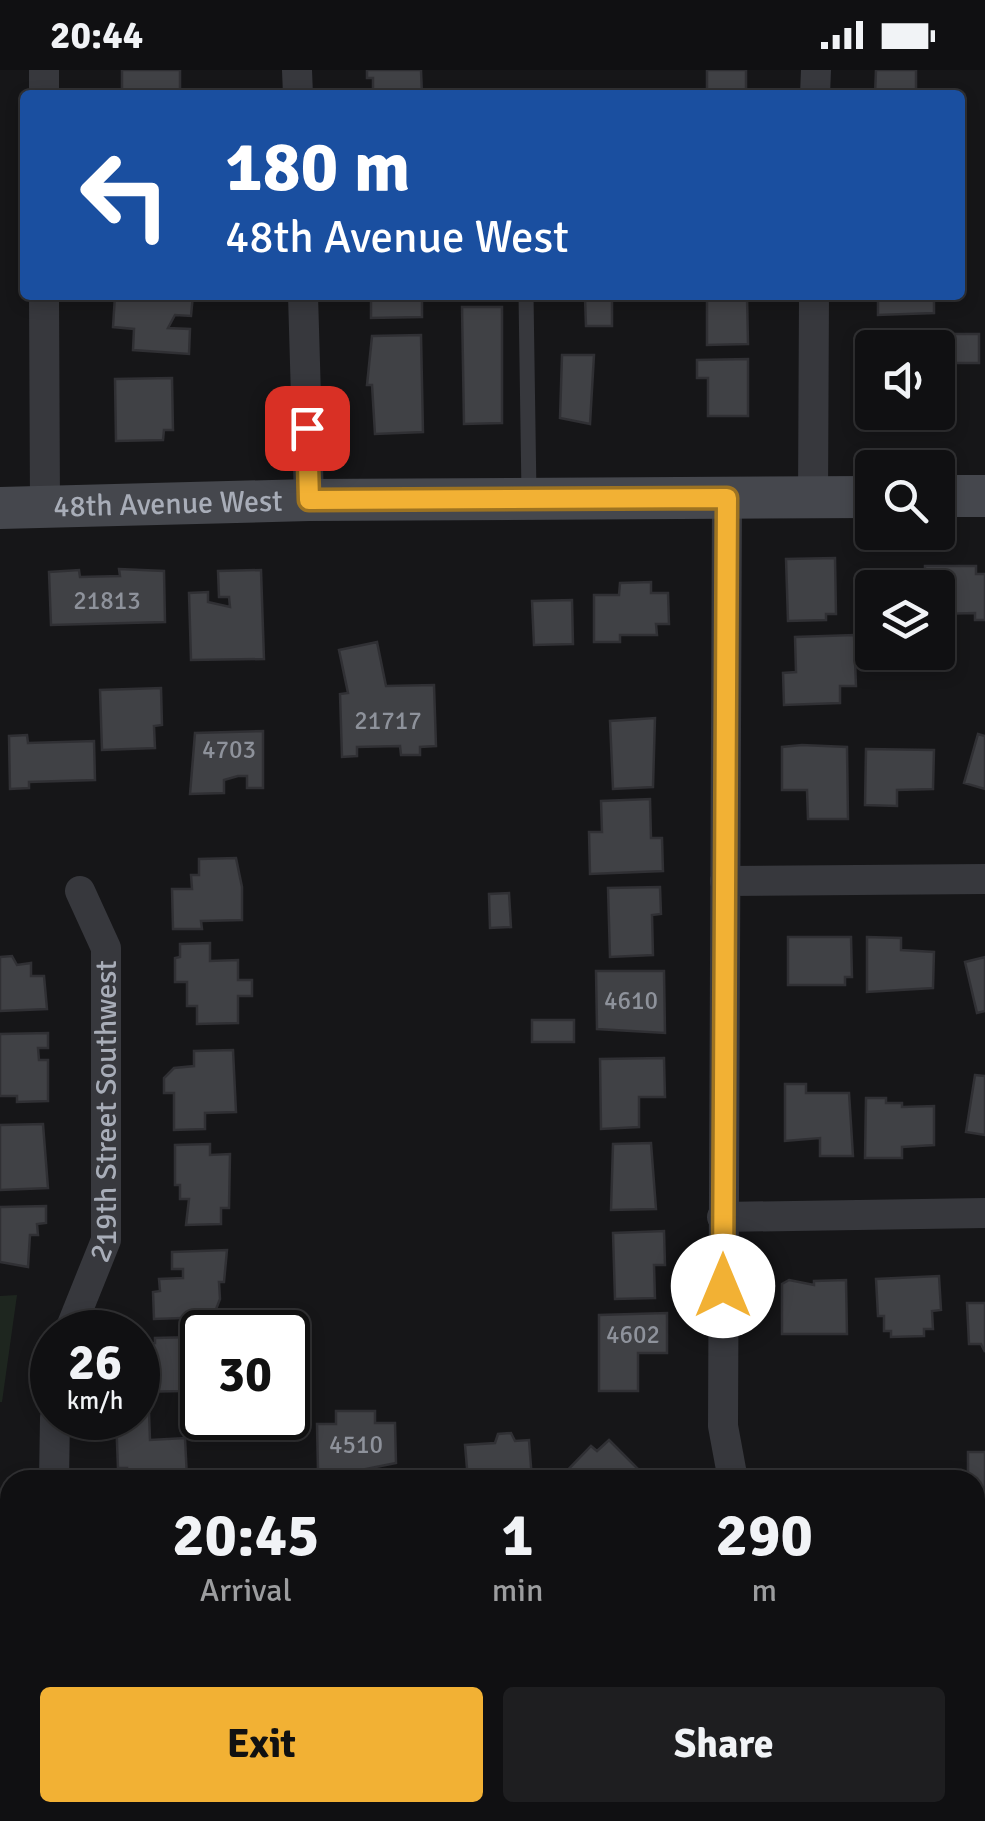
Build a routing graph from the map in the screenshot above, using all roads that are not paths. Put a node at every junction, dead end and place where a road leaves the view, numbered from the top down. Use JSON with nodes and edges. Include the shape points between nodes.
{"nodes":[{"id":1,"x":44,"y":300,"type":"edge"},
{"id":2,"x":303,"y":300,"type":"edge"},
{"id":3,"x":526,"y":300,"type":"edge"},
{"id":4,"x":814,"y":300,"type":"edge"},
{"id":5,"x":955,"y":496,"type":"edge"},
{"id":6,"x":985,"y":496,"type":"edge"},
{"id":7,"x":855,"y":497,"type":"edge"},
{"id":8,"x":727,"y":498,"type":"junction"},
{"id":9,"x":813,"y":498,"type":"junction"},
{"id":10,"x":528,"y":499,"type":"junction"},
{"id":11,"x":309,"y":500,"type":"junction"},
{"id":12,"x":45,"y":507,"type":"junction"},
{"id":13,"x":0,"y":508,"type":"edge"},
{"id":14,"x":985,"y":879,"type":"edge"},
{"id":15,"x":725,"y":881,"type":"junction"},
{"id":16,"x":80,"y":891,"type":"dead end"},
{"id":17,"x":985,"y":1213,"type":"edge"},
{"id":18,"x":722,"y":1217,"type":"junction"},
{"id":19,"x":78,"y":1310,"type":"edge"},
{"id":20,"x":54,"y":1440,"type":"edge"},
{"id":21,"x":54,"y":1470,"type":"edge"},
{"id":22,"x":732,"y":1470,"type":"edge"}],
"edges":[{"from":1,"to":12,"type":"street"},
{"from":2,"to":11,"type":"street"},
{"from":3,"to":10,"type":"lane"},
{"from":4,"to":9,"type":"street"},
{"from":5,"to":6,"type":"main road"},
{"from":7,"to":9,"type":"main road","name":"48th Avenue West"},
{"from":8,"to":9,"type":"main road","name":"48th Avenue West"},
{"from":8,"to":10,"type":"main road","name":"48th Avenue West"},
{"from":8,"to":15,"type":"street"},
{"from":10,"to":11,"type":"main road","name":"48th Avenue West"},
{"from":11,"to":12,"type":"main road","name":"48th Avenue West"},
{"from":12,"to":13,"type":"main road","name":"48th Avenue West"},
{"from":14,"to":15,"type":"street"},
{"from":15,"to":18,"type":"street"},
{"from":16,"to":19,"type":"street","name":"219th Street Southwest","via":[[106,948],[106,1240]]},
{"from":17,"to":18,"type":"street"},
{"from":18,"to":22,"type":"street","via":[[724,1426]]},
{"from":20,"to":21,"type":"street"}]}
